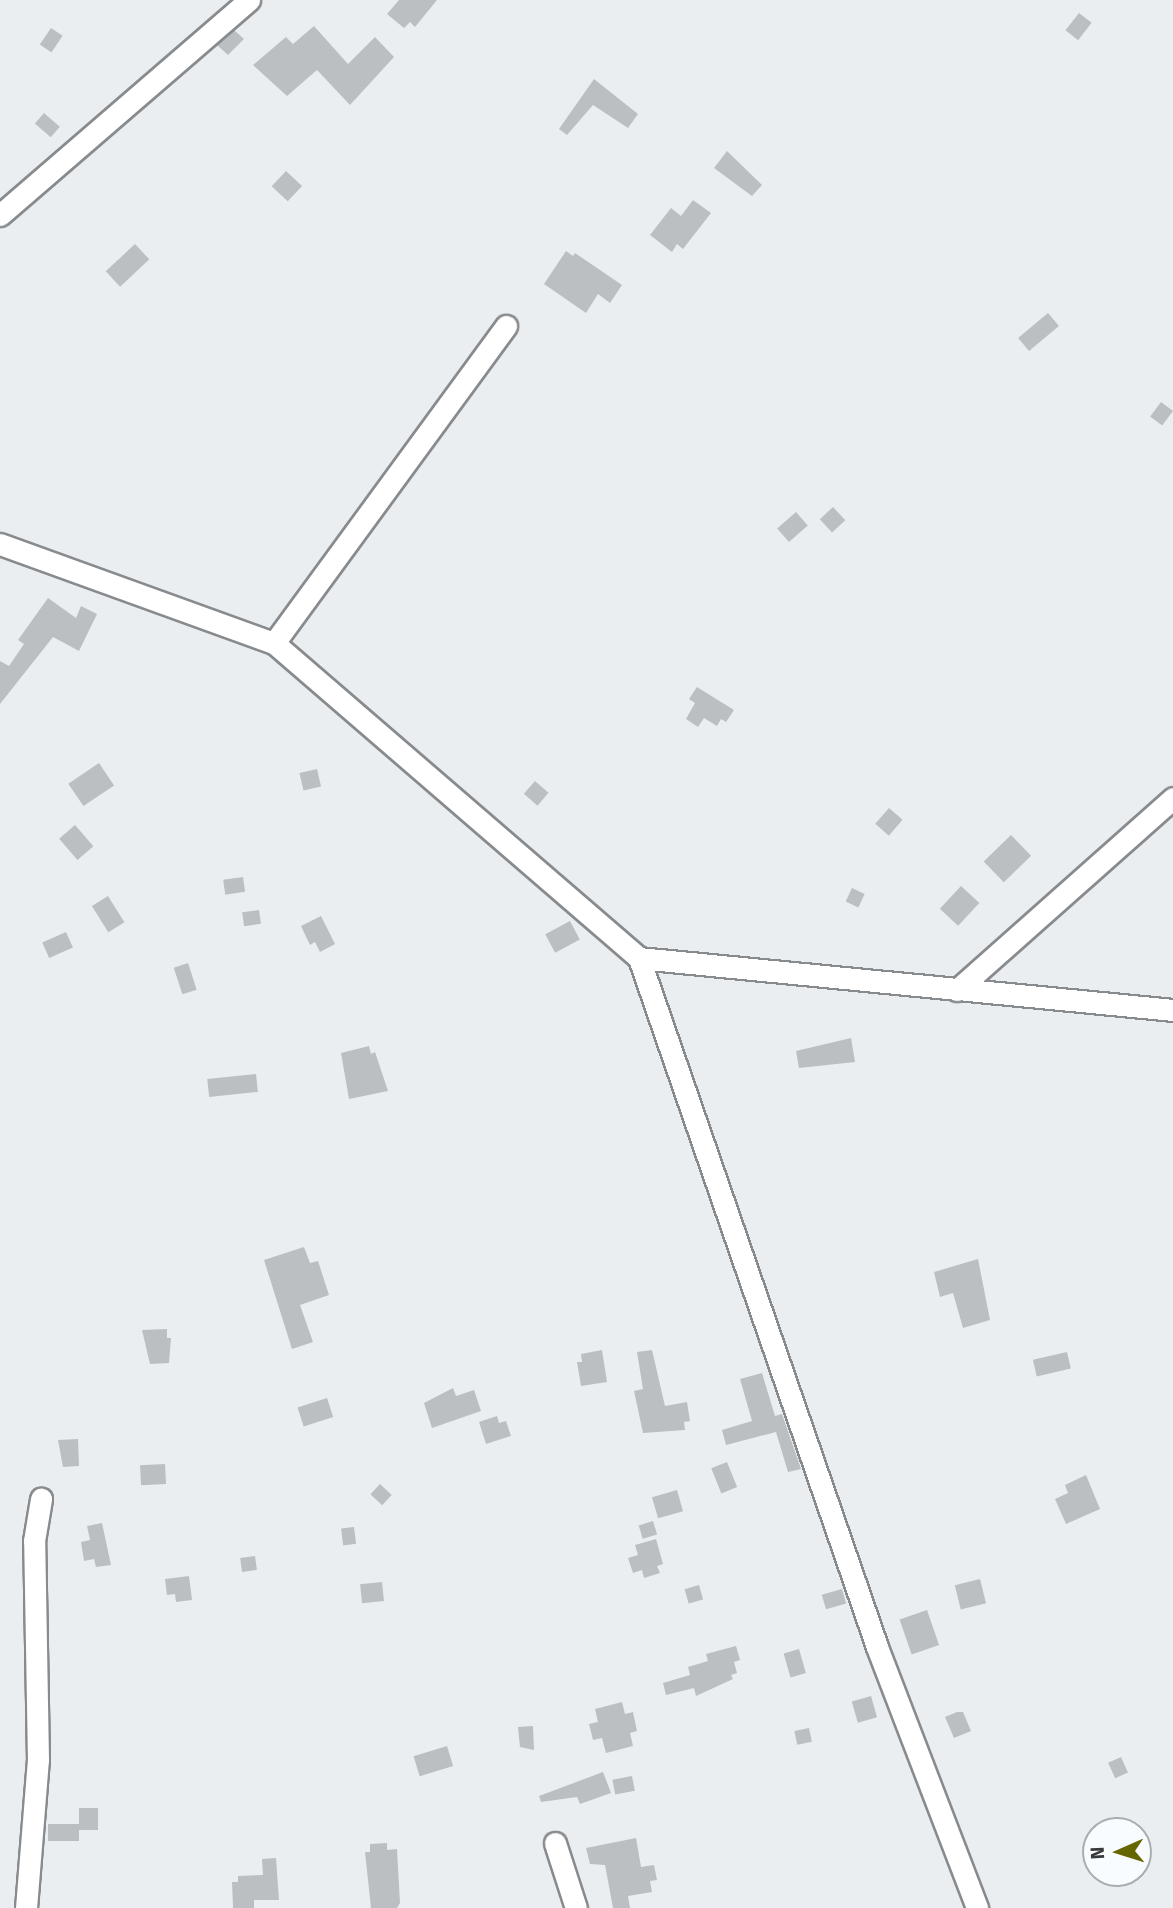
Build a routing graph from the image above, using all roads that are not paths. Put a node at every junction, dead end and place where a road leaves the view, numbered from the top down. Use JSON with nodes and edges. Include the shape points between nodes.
{"nodes":[{"id":1,"x":249,"y":0,"type":"edge"},
{"id":2,"x":0,"y":215,"type":"edge"},
{"id":3,"x":506,"y":326,"type":"dead end"},
{"id":4,"x":0,"y":544,"type":"edge"},
{"id":5,"x":274,"y":643,"type":"junction"},
{"id":6,"x":1173,"y":797,"type":"edge"},
{"id":7,"x":639,"y":958,"type":"junction"},
{"id":8,"x":957,"y":990,"type":"junction"},
{"id":9,"x":1173,"y":1010,"type":"edge"},
{"id":10,"x":41,"y":1499,"type":"dead end"},
{"id":11,"x":555,"y":1843,"type":"dead end"},
{"id":12,"x":26,"y":1908,"type":"edge"},
{"id":13,"x":576,"y":1908,"type":"edge"},
{"id":14,"x":977,"y":1908,"type":"edge"}],
"edges":[{"from":1,"to":2,"type":"street"},
{"from":3,"to":5,"type":"street"},
{"from":4,"to":5,"type":"street"},
{"from":5,"to":7,"type":"street"},
{"from":6,"to":8,"type":"street"},
{"from":7,"to":8,"type":"street"},
{"from":7,"to":14,"type":"street","via":[[877,1647]]},
{"from":8,"to":9,"type":"street"},
{"from":10,"to":12,"type":"street","via":[[34,1541],[38,1760]]},
{"from":11,"to":13,"type":"street"}]}
